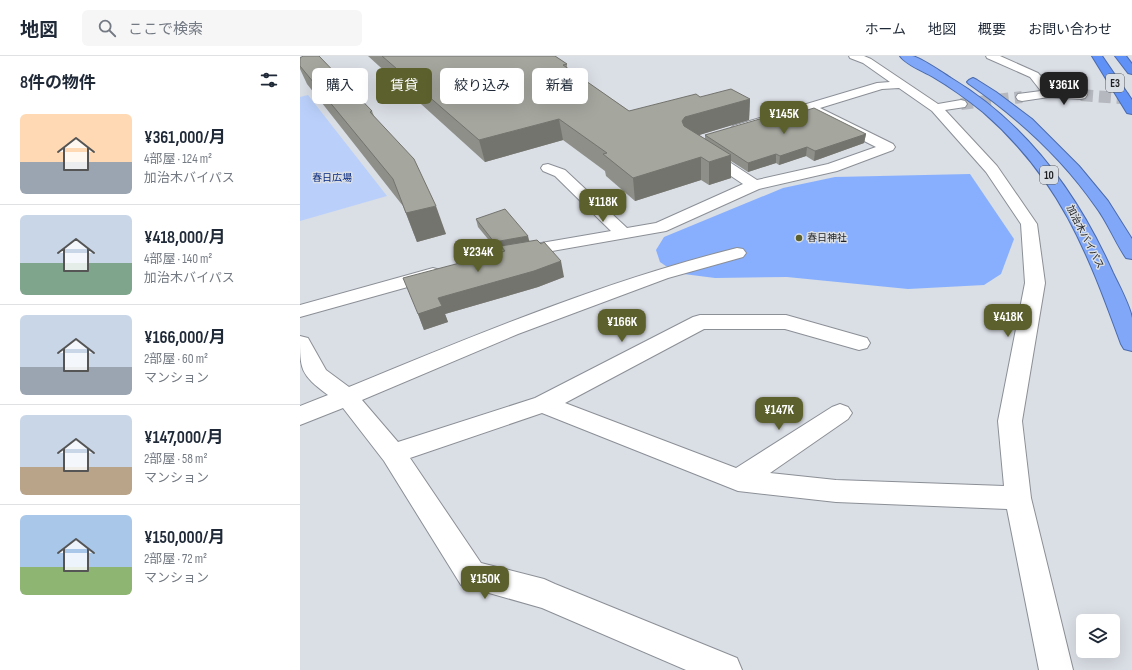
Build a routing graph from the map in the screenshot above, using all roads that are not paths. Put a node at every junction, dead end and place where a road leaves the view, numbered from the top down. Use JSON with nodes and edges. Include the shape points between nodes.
{"nodes":[{"id":1,"x":854,"y":56,"type":"edge"},
{"id":2,"x":905,"y":56,"type":"edge"},
{"id":3,"x":927,"y":56,"type":"edge"},
{"id":4,"x":990,"y":56,"type":"edge"},
{"id":5,"x":1097,"y":56,"type":"edge"},
{"id":6,"x":1120,"y":56,"type":"edge"},
{"id":7,"x":1132,"y":71,"type":"edge"},
{"id":8,"x":902,"y":84,"type":"junction"},
{"id":9,"x":1048,"y":93,"type":"junction"},
{"id":10,"x":1081,"y":95,"type":"tunnel mouth"},
{"id":11,"x":1022,"y":97,"type":"tunnel mouth"},
{"id":12,"x":961,"y":104,"type":"tunnel mouth"},
{"id":13,"x":809,"y":108,"type":"junction"},
{"id":14,"x":936,"y":108,"type":"junction"},
{"id":15,"x":1132,"y":110,"type":"edge"},
{"id":16,"x":728,"y":132,"type":"edge"},
{"id":17,"x":697,"y":147,"type":"edge"},
{"id":18,"x":548,"y":168,"type":"dead end"},
{"id":19,"x":754,"y":185,"type":"junction"},
{"id":20,"x":624,"y":234,"type":"junction"},
{"id":21,"x":737,"y":254,"type":"dead end"},
{"id":22,"x":1132,"y":254,"type":"edge"},
{"id":23,"x":500,"y":255,"type":"edge"},
{"id":24,"x":446,"y":270,"type":"edge"},
{"id":25,"x":300,"y":311,"type":"edge"},
{"id":26,"x":300,"y":343,"type":"edge"},
{"id":27,"x":859,"y":343,"type":"dead end"},
{"id":28,"x":1132,"y":344,"type":"edge"},
{"id":29,"x":347,"y":397,"type":"junction"},
{"id":30,"x":543,"y":404,"type":"junction"},
{"id":31,"x":840,"y":413,"type":"dead end"},
{"id":32,"x":300,"y":416,"type":"edge"},
{"id":33,"x":393,"y":454,"type":"junction"},
{"id":34,"x":738,"y":480,"type":"junction"},
{"id":35,"x":1018,"y":498,"type":"junction"},
{"id":36,"x":725,"y":670,"type":"edge"},
{"id":37,"x":1056,"y":670,"type":"edge"}],
"edges":[{"from":1,"to":8,"type":"street","via":[[868,61]]},
{"from":2,"to":28,"type":"highway","name":"加治木バイパス","number":"10","via":[[966,93],[1004,124],[1046,169],[1076,215],[1109,285]]},
{"from":3,"to":22,"type":"highway","number":"10","via":[[987,91],[1048,140],[1103,205]]},
{"from":4,"to":9,"type":"street","via":[[1034,75]]},
{"from":5,"to":15,"type":"highway","number":"E3"},
{"from":6,"to":7,"type":"highway","number":"E3"},
{"from":8,"to":13,"type":"street","via":[[881,86]]},
{"from":8,"to":14,"type":"street"},
{"from":9,"to":10,"type":"street"},
{"from":9,"to":11,"type":"street"},
{"from":12,"to":14,"type":"street"},
{"from":13,"to":16,"type":"street"},
{"from":13,"to":19,"type":"street","via":[[888,147],[832,168]]},
{"from":14,"to":35,"type":"street","via":[[992,169],[1029,224],[1035,283],[1010,421]]},
{"from":17,"to":19,"type":"street"},
{"from":18,"to":20,"type":"street","via":[[560,173]]},
{"from":19,"to":20,"type":"street","via":[[660,227]]},
{"from":20,"to":23,"type":"street"},
{"from":21,"to":29,"type":"street","via":[[661,274],[511,329]]},
{"from":24,"to":25,"type":"street"},
{"from":26,"to":29,"type":"street","via":[[318,376]]},
{"from":27,"to":30,"type":"street","via":[[786,322],[700,322]]},
{"from":29,"to":32,"type":"street"},
{"from":29,"to":33,"type":"street"},
{"from":30,"to":33,"type":"street"},
{"from":30,"to":34,"type":"street"},
{"from":31,"to":34,"type":"street"},
{"from":33,"to":36,"type":"street","via":[[472,575],[544,594]]},
{"from":34,"to":35,"type":"street","via":[[836,491]]},
{"from":35,"to":37,"type":"street"}]}
